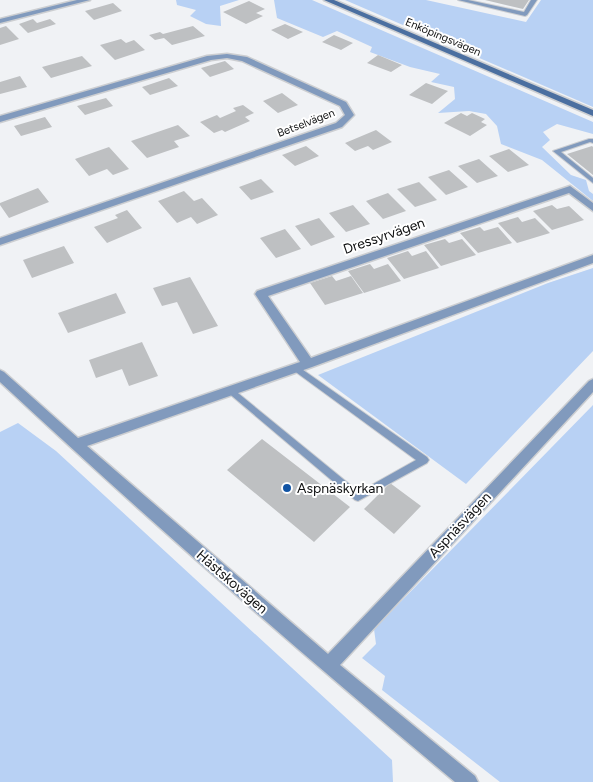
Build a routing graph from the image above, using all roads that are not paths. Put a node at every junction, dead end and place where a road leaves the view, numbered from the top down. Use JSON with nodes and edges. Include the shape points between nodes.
{"nodes":[{"id":1,"x":86,"y":0,"type":"edge"},
{"id":2,"x":328,"y":0,"type":"edge"},
{"id":3,"x":461,"y":0,"type":"edge"},
{"id":4,"x":534,"y":0,"type":"edge"},
{"id":5,"x":0,"y":21,"type":"edge"},
{"id":6,"x":593,"y":112,"type":"edge"},
{"id":7,"x":0,"y":118,"type":"edge"},
{"id":8,"x":593,"y":142,"type":"edge"},
{"id":9,"x":593,"y":181,"type":"edge"},
{"id":10,"x":593,"y":208,"type":"edge"},
{"id":11,"x":0,"y":242,"type":"edge"},
{"id":12,"x":593,"y":259,"type":"edge"},
{"id":13,"x":302,"y":366,"type":"junction"},
{"id":14,"x":0,"y":375,"type":"edge"},
{"id":15,"x":593,"y":384,"type":"edge"},
{"id":16,"x":230,"y":392,"type":"junction"},
{"id":17,"x":75,"y":445,"type":"junction"},
{"id":18,"x":328,"y":666,"type":"junction"},
{"id":19,"x":469,"y":782,"type":"edge"}],
"edges":[{"from":1,"to":5,"type":"street"},
{"from":2,"to":6,"type":"street","name":"Enköpingsvägen"},
{"from":3,"to":4,"type":"lane","via":[[525,14]]},
{"from":7,"to":11,"type":"street","name":"Betselvägen","via":[[210,58],[227,56],[244,59],[343,104],[350,115],[339,125]]},
{"from":8,"to":9,"type":"lane","via":[[590,140],[556,151]]},
{"from":10,"to":13,"type":"street","name":"Dressyrvägen","via":[[570,189],[261,294]]},
{"from":12,"to":13,"type":"street"},
{"from":13,"to":16,"type":"street"},
{"from":13,"to":16,"type":"lane","via":[[424,460],[358,497]]},
{"from":14,"to":17,"type":"street","name":"Hästskovägen"},
{"from":15,"to":18,"type":"street","name":"Aspnäsvägen"},
{"from":16,"to":17,"type":"street"},
{"from":17,"to":18,"type":"street","name":"Hästskovägen"},
{"from":18,"to":19,"type":"street","name":"Hästskovägen"}]}
